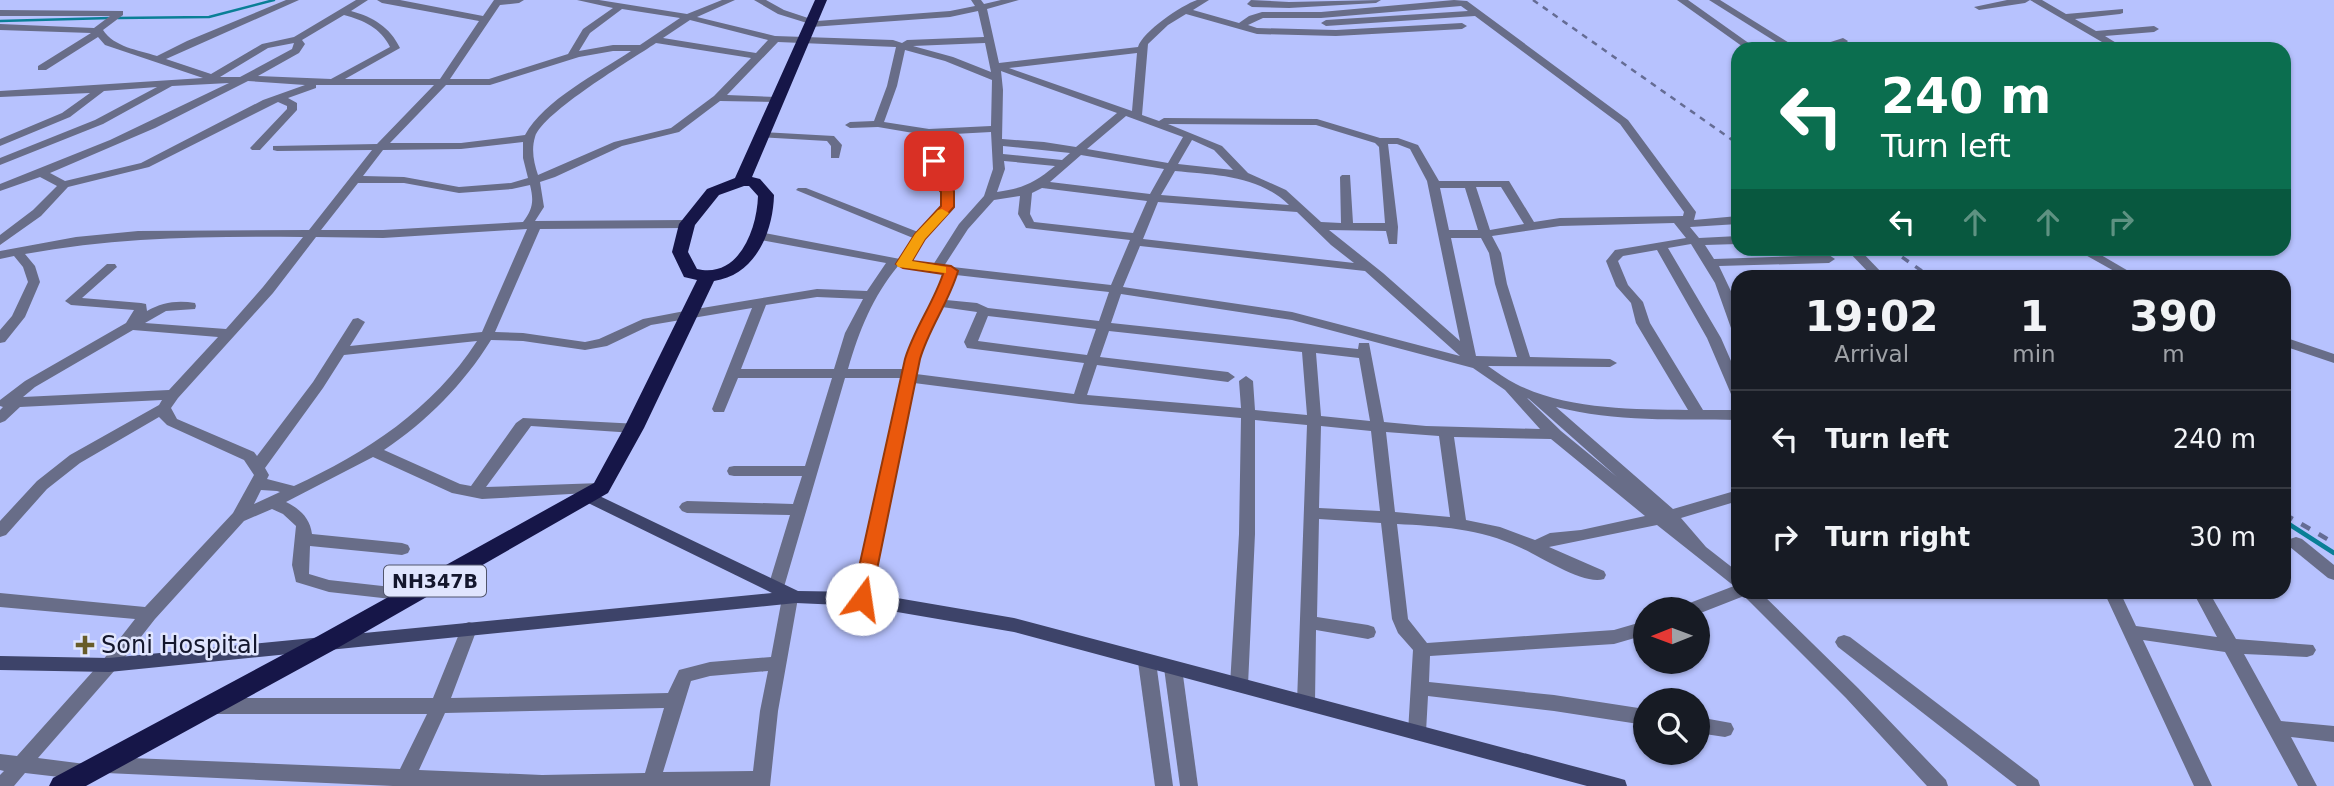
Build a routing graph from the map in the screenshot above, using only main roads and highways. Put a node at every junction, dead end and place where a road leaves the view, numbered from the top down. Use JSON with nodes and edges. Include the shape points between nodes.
{"nodes":[{"id":1,"x":821,"y":0,"type":"edge"},
{"id":2,"x":742,"y":181,"type":"junction"},
{"id":3,"x":707,"y":277,"type":"junction"},
{"id":4,"x":594,"y":492,"type":"junction"},
{"id":5,"x":787,"y":594,"type":"junction"},
{"id":6,"x":326,"y":643,"type":"junction"},
{"id":7,"x":0,"y":663,"type":"edge"},
{"id":8,"x":62,"y":786,"type":"edge"},
{"id":9,"x":1618,"y":786,"type":"edge"}],
"edges":[{"from":1,"to":2,"type":"highway"},
{"from":2,"to":3,"type":"highway","via":[[754,182],[765,195],[765,222],[737,266]]},
{"from":2,"to":3,"type":"highway","via":[[713,191],[687,224],[680,252],[684,264],[690,273]]},
{"from":3,"to":4,"type":"highway","via":[[634,428]]},
{"from":4,"to":5,"type":"main road"},
{"from":4,"to":6,"type":"highway","number":"NH347B"},
{"from":5,"to":6,"type":"main road"},
{"from":5,"to":9,"type":"main road","via":[[862,599],[1014,625]]},
{"from":6,"to":7,"type":"main road","via":[[109,665]]},
{"from":6,"to":8,"type":"highway","number":"NH347B"}]}
